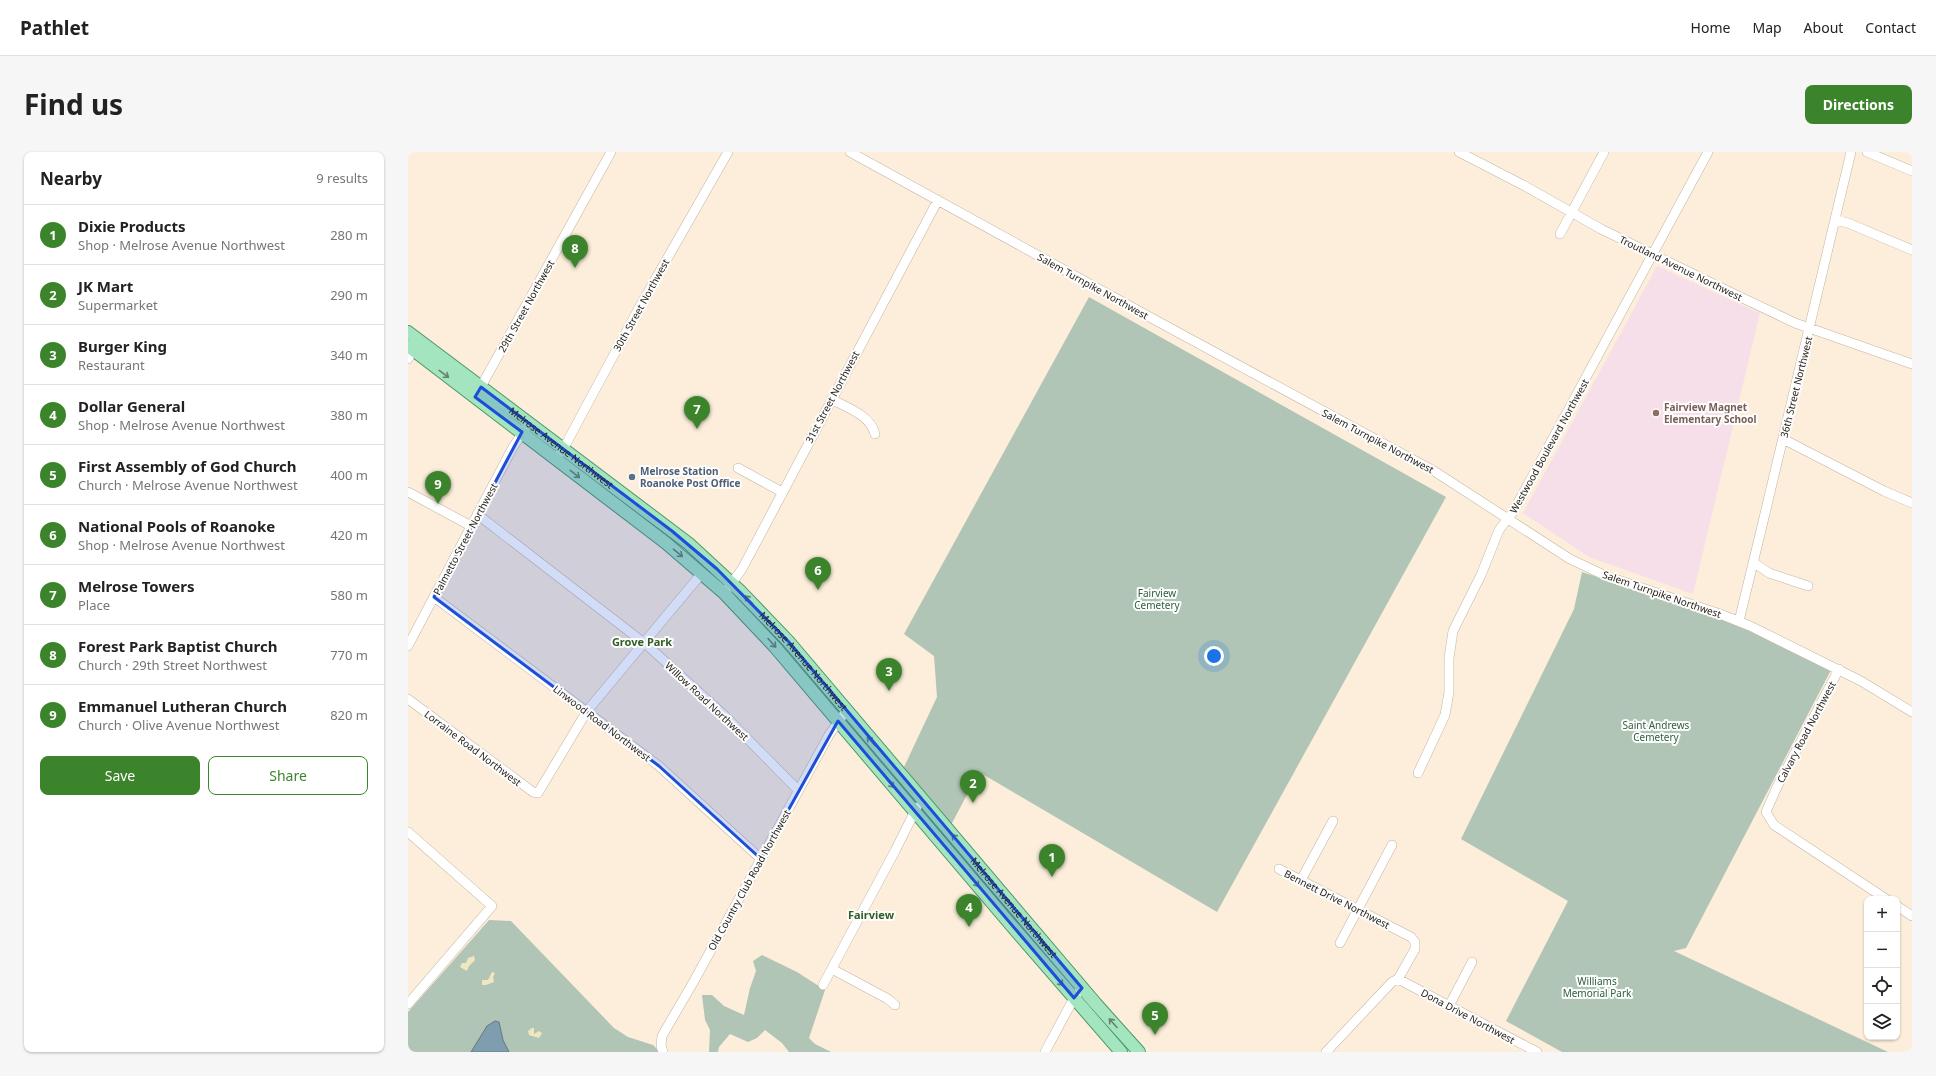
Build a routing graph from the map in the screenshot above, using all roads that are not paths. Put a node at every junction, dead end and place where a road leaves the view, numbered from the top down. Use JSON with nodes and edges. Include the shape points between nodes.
{"nodes":[{"id":1,"x":611,"y":152,"type":"edge"},
{"id":2,"x":728,"y":152,"type":"edge"},
{"id":3,"x":850,"y":152,"type":"edge"},
{"id":4,"x":1459,"y":152,"type":"edge"},
{"id":5,"x":1604,"y":152,"type":"edge"},
{"id":6,"x":1708,"y":152,"type":"edge"},
{"id":7,"x":1851,"y":152,"type":"edge"},
{"id":8,"x":1867,"y":152,"type":"edge"},
{"id":9,"x":1912,"y":171,"type":"edge"},
{"id":10,"x":938,"y":200,"type":"junction"},
{"id":11,"x":1571,"y":213,"type":"junction"},
{"id":12,"x":1835,"y":220,"type":"junction"},
{"id":13,"x":1560,"y":234,"type":"dead end"},
{"id":14,"x":1912,"y":250,"type":"edge"},
{"id":15,"x":1652,"y":255,"type":"junction"},
{"id":16,"x":1810,"y":328,"type":"junction"},
{"id":17,"x":408,"y":332,"type":"edge"},
{"id":18,"x":412,"y":349,"type":"edge"},
{"id":19,"x":1912,"y":364,"type":"edge"},
{"id":20,"x":478,"y":392,"type":"junction"},
{"id":21,"x":831,"y":399,"type":"junction"},
{"id":22,"x":526,"y":428,"type":"junction"},
{"id":23,"x":875,"y":434,"type":"dead end"},
{"id":24,"x":1783,"y":438,"type":"junction"},
{"id":25,"x":559,"y":453,"type":"junction"},
{"id":26,"x":738,"y":468,"type":"dead end"},
{"id":27,"x":408,"y":492,"type":"edge"},
{"id":28,"x":782,"y":492,"type":"junction"},
{"id":29,"x":1912,"y":503,"type":"edge"},
{"id":30,"x":477,"y":514,"type":"junction"},
{"id":31,"x":1508,"y":519,"type":"junction"},
{"id":32,"x":471,"y":526,"type":"junction"},
{"id":33,"x":1753,"y":562,"type":"junction"},
{"id":34,"x":702,"y":573,"type":"junction"},
{"id":35,"x":732,"y":583,"type":"junction"},
{"id":36,"x":1808,"y":586,"type":"dead end"},
{"id":37,"x":724,"y":593,"type":"junction"},
{"id":38,"x":434,"y":597,"type":"junction"},
{"id":39,"x":1739,"y":621,"type":"junction"},
{"id":40,"x":644,"y":643,"type":"junction"},
{"id":41,"x":408,"y":646,"type":"edge"},
{"id":42,"x":1839,"y":669,"type":"junction"},
{"id":43,"x":408,"y":699,"type":"edge"},
{"id":44,"x":587,"y":711,"type":"junction"},
{"id":45,"x":846,"y":711,"type":"junction"},
{"id":46,"x":1912,"y":712,"type":"edge"},
{"id":47,"x":838,"y":721,"type":"junction"},
{"id":48,"x":1418,"y":773,"type":"dead end"},
{"id":49,"x":798,"y":790,"type":"junction"},
{"id":50,"x":920,"y":798,"type":"junction"},
{"id":51,"x":915,"y":811,"type":"junction"},
{"id":52,"x":1333,"y":821,"type":"dead end"},
{"id":53,"x":408,"y":832,"type":"edge"},
{"id":54,"x":1392,"y":845,"type":"dead end"},
{"id":55,"x":761,"y":859,"type":"junction"},
{"id":56,"x":1279,"y":868,"type":"dead end"},
{"id":57,"x":1301,"y":880,"type":"junction"},
{"id":58,"x":1881,"y":896,"type":"edge"},
{"id":59,"x":1900,"y":908,"type":"edge"},
{"id":60,"x":1358,"y":909,"type":"junction"},
{"id":61,"x":1912,"y":916,"type":"edge"},
{"id":62,"x":1340,"y":943,"type":"dead end"},
{"id":63,"x":1472,"y":962,"type":"dead end"},
{"id":64,"x":832,"y":969,"type":"junction"},
{"id":65,"x":1398,"y":980,"type":"junction"},
{"id":66,"x":823,"y":986,"type":"dead end"},
{"id":67,"x":1082,"y":988,"type":"junction"},
{"id":68,"x":1074,"y":998,"type":"junction"},
{"id":69,"x":408,"y":1004,"type":"edge"},
{"id":70,"x":895,"y":1005,"type":"dead end"},
{"id":71,"x":1449,"y":1006,"type":"junction"},
{"id":72,"x":1526,"y":1049,"type":"edge"},
{"id":73,"x":663,"y":1052,"type":"edge"},
{"id":74,"x":1044,"y":1052,"type":"edge"},
{"id":75,"x":1122,"y":1052,"type":"edge"},
{"id":76,"x":1139,"y":1052,"type":"edge"},
{"id":77,"x":1326,"y":1052,"type":"edge"},
{"id":78,"x":1537,"y":1052,"type":"edge"}],
"edges":[{"from":1,"to":20,"type":"street","name":"29th Street Northwest"},
{"from":2,"to":25,"type":"street","name":"30th Street Northwest"},
{"from":3,"to":10,"type":"street","name":"Salem Turnpike Northwest"},
{"from":4,"to":11,"type":"street","name":"Troutland Avenue Northwest"},
{"from":5,"to":11,"type":"street"},
{"from":6,"to":15,"type":"street","name":"Westwood Boulevard Northwest"},
{"from":7,"to":12,"type":"street","name":"36th Street Northwest"},
{"from":8,"to":9,"type":"street"},
{"from":10,"to":21,"type":"street","name":"31st Street Northwest"},
{"from":10,"to":31,"type":"street","name":"Salem Turnpike Northwest","via":[[1434,471]]},
{"from":11,"to":13,"type":"street"},
{"from":11,"to":15,"type":"street","name":"Troutland Avenue Northwest"},
{"from":12,"to":14,"type":"street"},
{"from":12,"to":16,"type":"street","name":"36th Street Northwest"},
{"from":15,"to":16,"type":"street","name":"Troutland Avenue Northwest"},
{"from":15,"to":31,"type":"street","name":"Westwood Boulevard Northwest"},
{"from":16,"to":19,"type":"street","name":"Troutland Avenue Northwest"},
{"from":16,"to":24,"type":"street","name":"36th Street Northwest"},
{"from":17,"to":18,"type":"main road","name":"Melrose Avenue Northwest"},
{"from":18,"to":20,"type":"main road","name":"Melrose Avenue Northwest"},
{"from":20,"to":22,"type":"main road","name":"Melrose Avenue Northwest"},
{"from":21,"to":23,"type":"street","via":[[862,416],[870,423]]},
{"from":21,"to":28,"type":"street","name":"31st Street Northwest"},
{"from":22,"to":25,"type":"main road","name":"Melrose Avenue Northwest"},
{"from":22,"to":30,"type":"street","name":"Palmetto Street Northwest"},
{"from":24,"to":29,"type":"street"},
{"from":24,"to":33,"type":"street","name":"36th Street Northwest"},
{"from":25,"to":34,"type":"main road","name":"Melrose Avenue Northwest","one_way":true},
{"from":25,"to":35,"type":"main road","name":"Melrose Avenue Northwest","via":[[672,531]]},
{"from":26,"to":28,"type":"street"},
{"from":27,"to":32,"type":"street"},
{"from":28,"to":35,"type":"street","name":"31st Street Northwest","via":[[742,569]]},
{"from":30,"to":32,"type":"street","name":"Palmetto Street Northwest"},
{"from":30,"to":40,"type":"street","name":"Willow Road Northwest"},
{"from":31,"to":39,"type":"street","name":"Salem Turnpike Northwest","via":[[1546,545],[1606,576]]},
{"from":31,"to":48,"type":"street","name":"Westwood Boulevard Northwest","via":[[1499,530],[1481,575],[1453,631],[1448,658],[1449,692],[1445,715]]},
{"from":32,"to":38,"type":"street","name":"Palmetto Street Northwest"},
{"from":33,"to":36,"type":"street","via":[[1776,576]]},
{"from":33,"to":39,"type":"street","name":"36th Street Northwest"},
{"from":34,"to":37,"type":"main road","name":"Melrose Avenue Northwest"},
{"from":34,"to":40,"type":"street"},
{"from":35,"to":37,"type":"street","name":"31st Street Northwest"},
{"from":45,"to":35,"type":"main road","name":"Melrose Avenue Northwest","one_way":true,"via":[[788,642]]},
{"from":37,"to":47,"type":"main road","name":"Melrose Avenue Northwest","one_way":true,"via":[[775,647]]},
{"from":38,"to":41,"type":"street","name":"Palmetto Street Northwest"},
{"from":38,"to":44,"type":"street","name":"Linwood Road Northwest"},
{"from":39,"to":42,"type":"street","name":"Salem Turnpike Northwest"},
{"from":40,"to":44,"type":"street"},
{"from":40,"to":49,"type":"street","name":"Willow Road Northwest","via":[[725,716]]},
{"from":42,"to":46,"type":"street","name":"Salem Turnpike Northwest"},
{"from":42,"to":58,"type":"street","name":"Calvary Road Northwest","via":[[1766,812],[1774,825]]},
{"from":43,"to":44,"type":"street","name":"Lorraine Road Northwest","via":[[527,788],[538,793]]},
{"from":44,"to":55,"type":"street","name":"Linwood Road Northwest","via":[[669,773]]},
{"from":45,"to":47,"type":"street","name":"Old Country Club Road Northwest"},
{"from":50,"to":45,"type":"main road","name":"Melrose Avenue Northwest","one_way":true},
{"from":47,"to":49,"type":"street","name":"Old Country Club Road Northwest"},
{"from":47,"to":51,"type":"main road","name":"Melrose Avenue Northwest","one_way":true},
{"from":49,"to":55,"type":"street","name":"Old Country Club Road Northwest"},
{"from":50,"to":51,"type":"street"},
{"from":67,"to":50,"type":"main road","name":"Melrose Avenue Northwest","one_way":true},
{"from":51,"to":64,"type":"street"},
{"from":51,"to":68,"type":"main road","name":"Melrose Avenue Northwest","one_way":true},
{"from":52,"to":57,"type":"street"},
{"from":53,"to":69,"type":"street","via":[[492,906]]},
{"from":54,"to":60,"type":"street"},
{"from":55,"to":73,"type":"street","name":"Old Country Club Road Northwest","via":[[662,1036]]},
{"from":56,"to":57,"type":"street","name":"Bennett Drive Northwest"},
{"from":57,"to":60,"type":"street","name":"Bennett Drive Northwest"},
{"from":59,"to":61,"type":"street"},
{"from":60,"to":62,"type":"street"},
{"from":60,"to":65,"type":"street","name":"Bennett Drive Northwest","via":[[1413,939],[1416,946]]},
{"from":63,"to":71,"type":"street"},
{"from":64,"to":66,"type":"street"},
{"from":64,"to":70,"type":"street"},
{"from":65,"to":71,"type":"street","name":"Dona Drive Northwest"},
{"from":65,"to":77,"type":"street","via":[[1392,982]]},
{"from":67,"to":68,"type":"street"},
{"from":76,"to":67,"type":"main road","name":"Melrose Avenue Northwest","one_way":true},
{"from":68,"to":74,"type":"street"},
{"from":68,"to":75,"type":"main road","name":"Melrose Avenue Northwest"},
{"from":71,"to":72,"type":"street","name":"Dona Drive Northwest"},
{"from":72,"to":78,"type":"street","name":"Dona Drive Northwest"}]}
